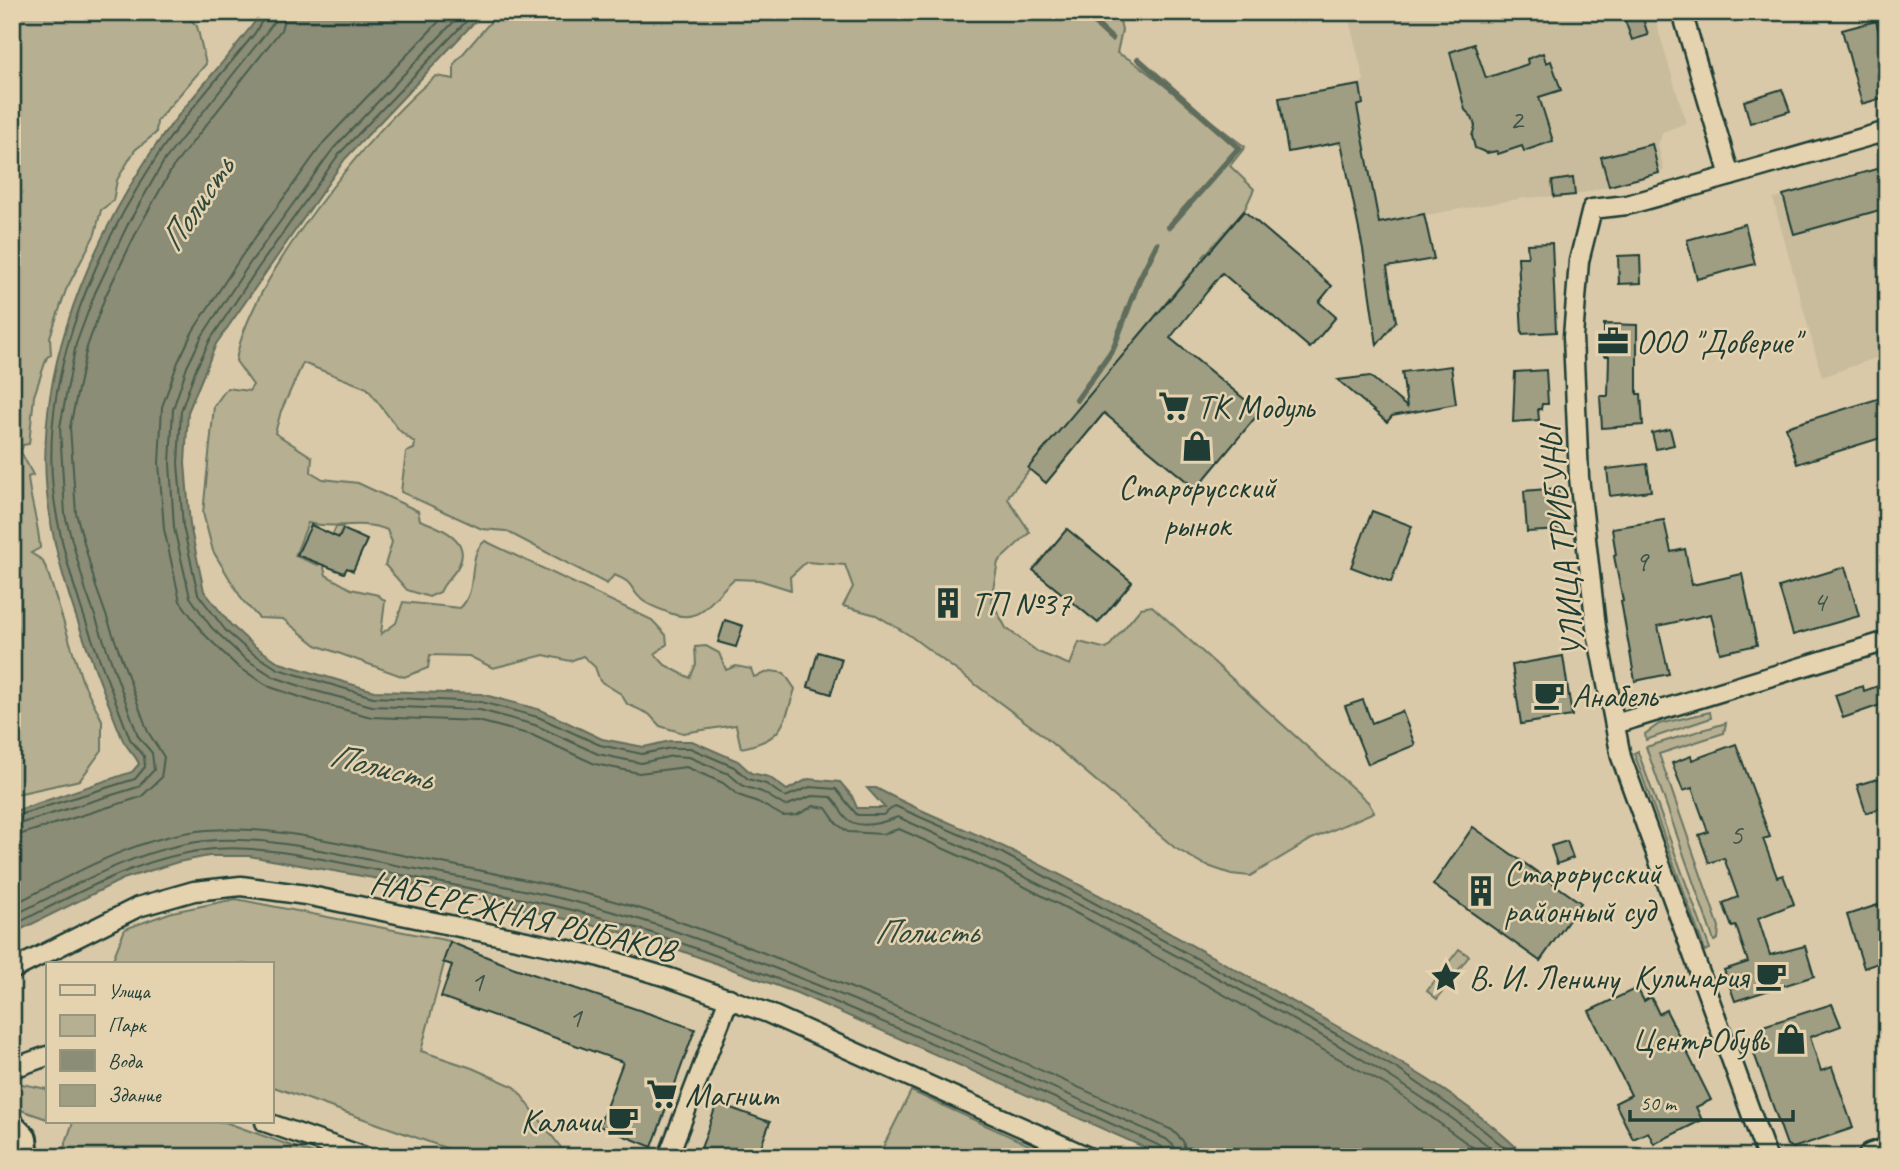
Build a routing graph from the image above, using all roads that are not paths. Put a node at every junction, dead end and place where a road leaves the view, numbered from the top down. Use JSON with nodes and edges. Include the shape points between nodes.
{"nodes":[{"id":1,"x":1682,"y":12,"type":"edge"},
{"id":2,"x":1887,"y":131,"type":"edge"},
{"id":3,"x":1730,"y":176,"type":"junction"},
{"id":4,"x":1887,"y":641,"type":"edge"},
{"id":5,"x":1615,"y":724,"type":"junction"},
{"id":6,"x":12,"y":970,"type":"edge"},
{"id":7,"x":729,"y":998,"type":"junction"},
{"id":8,"x":46,"y":1056,"type":"edge"},
{"id":9,"x":12,"y":1064,"type":"edge"},
{"id":10,"x":271,"y":1124,"type":"edge"},
{"id":11,"x":12,"y":1128,"type":"edge"},
{"id":12,"x":1887,"y":1152,"type":"edge"},
{"id":13,"x":25,"y":1157,"type":"edge"},
{"id":14,"x":365,"y":1157,"type":"edge"},
{"id":15,"x":668,"y":1157,"type":"edge"},
{"id":16,"x":1088,"y":1157,"type":"edge"},
{"id":17,"x":1767,"y":1157,"type":"edge"},
{"id":18,"x":1872,"y":1157,"type":"edge"}],
"edges":[{"from":1,"to":3,"type":"street"},
{"from":2,"to":3,"type":"street"},
{"from":3,"to":5,"type":"street","name":"УЛИЦА ТРИБУНЫ","via":[[1628,205],[1592,209],[1579,261],[1573,337],[1578,477]]},
{"from":4,"to":5,"type":"street"},
{"from":5,"to":17,"type":"street","name":"УЛИЦА ТРИБУНЫ","via":[[1621,757]]},
{"from":6,"to":7,"type":"street","name":"НАБЕРЕЖНАЯ РЫБАКОВ","via":[[138,907],[194,891],[241,886],[306,895],[593,955]]},
{"from":7,"to":15,"type":"street"},
{"from":7,"to":16,"type":"street","name":"НАБЕРЕЖНАЯ РЫБАКОВ"},
{"from":8,"to":9,"type":"street"},
{"from":10,"to":14,"type":"street"},
{"from":11,"to":13,"type":"main road","via":[[23,1139]]},
{"from":12,"to":18,"type":"main road"}]}
